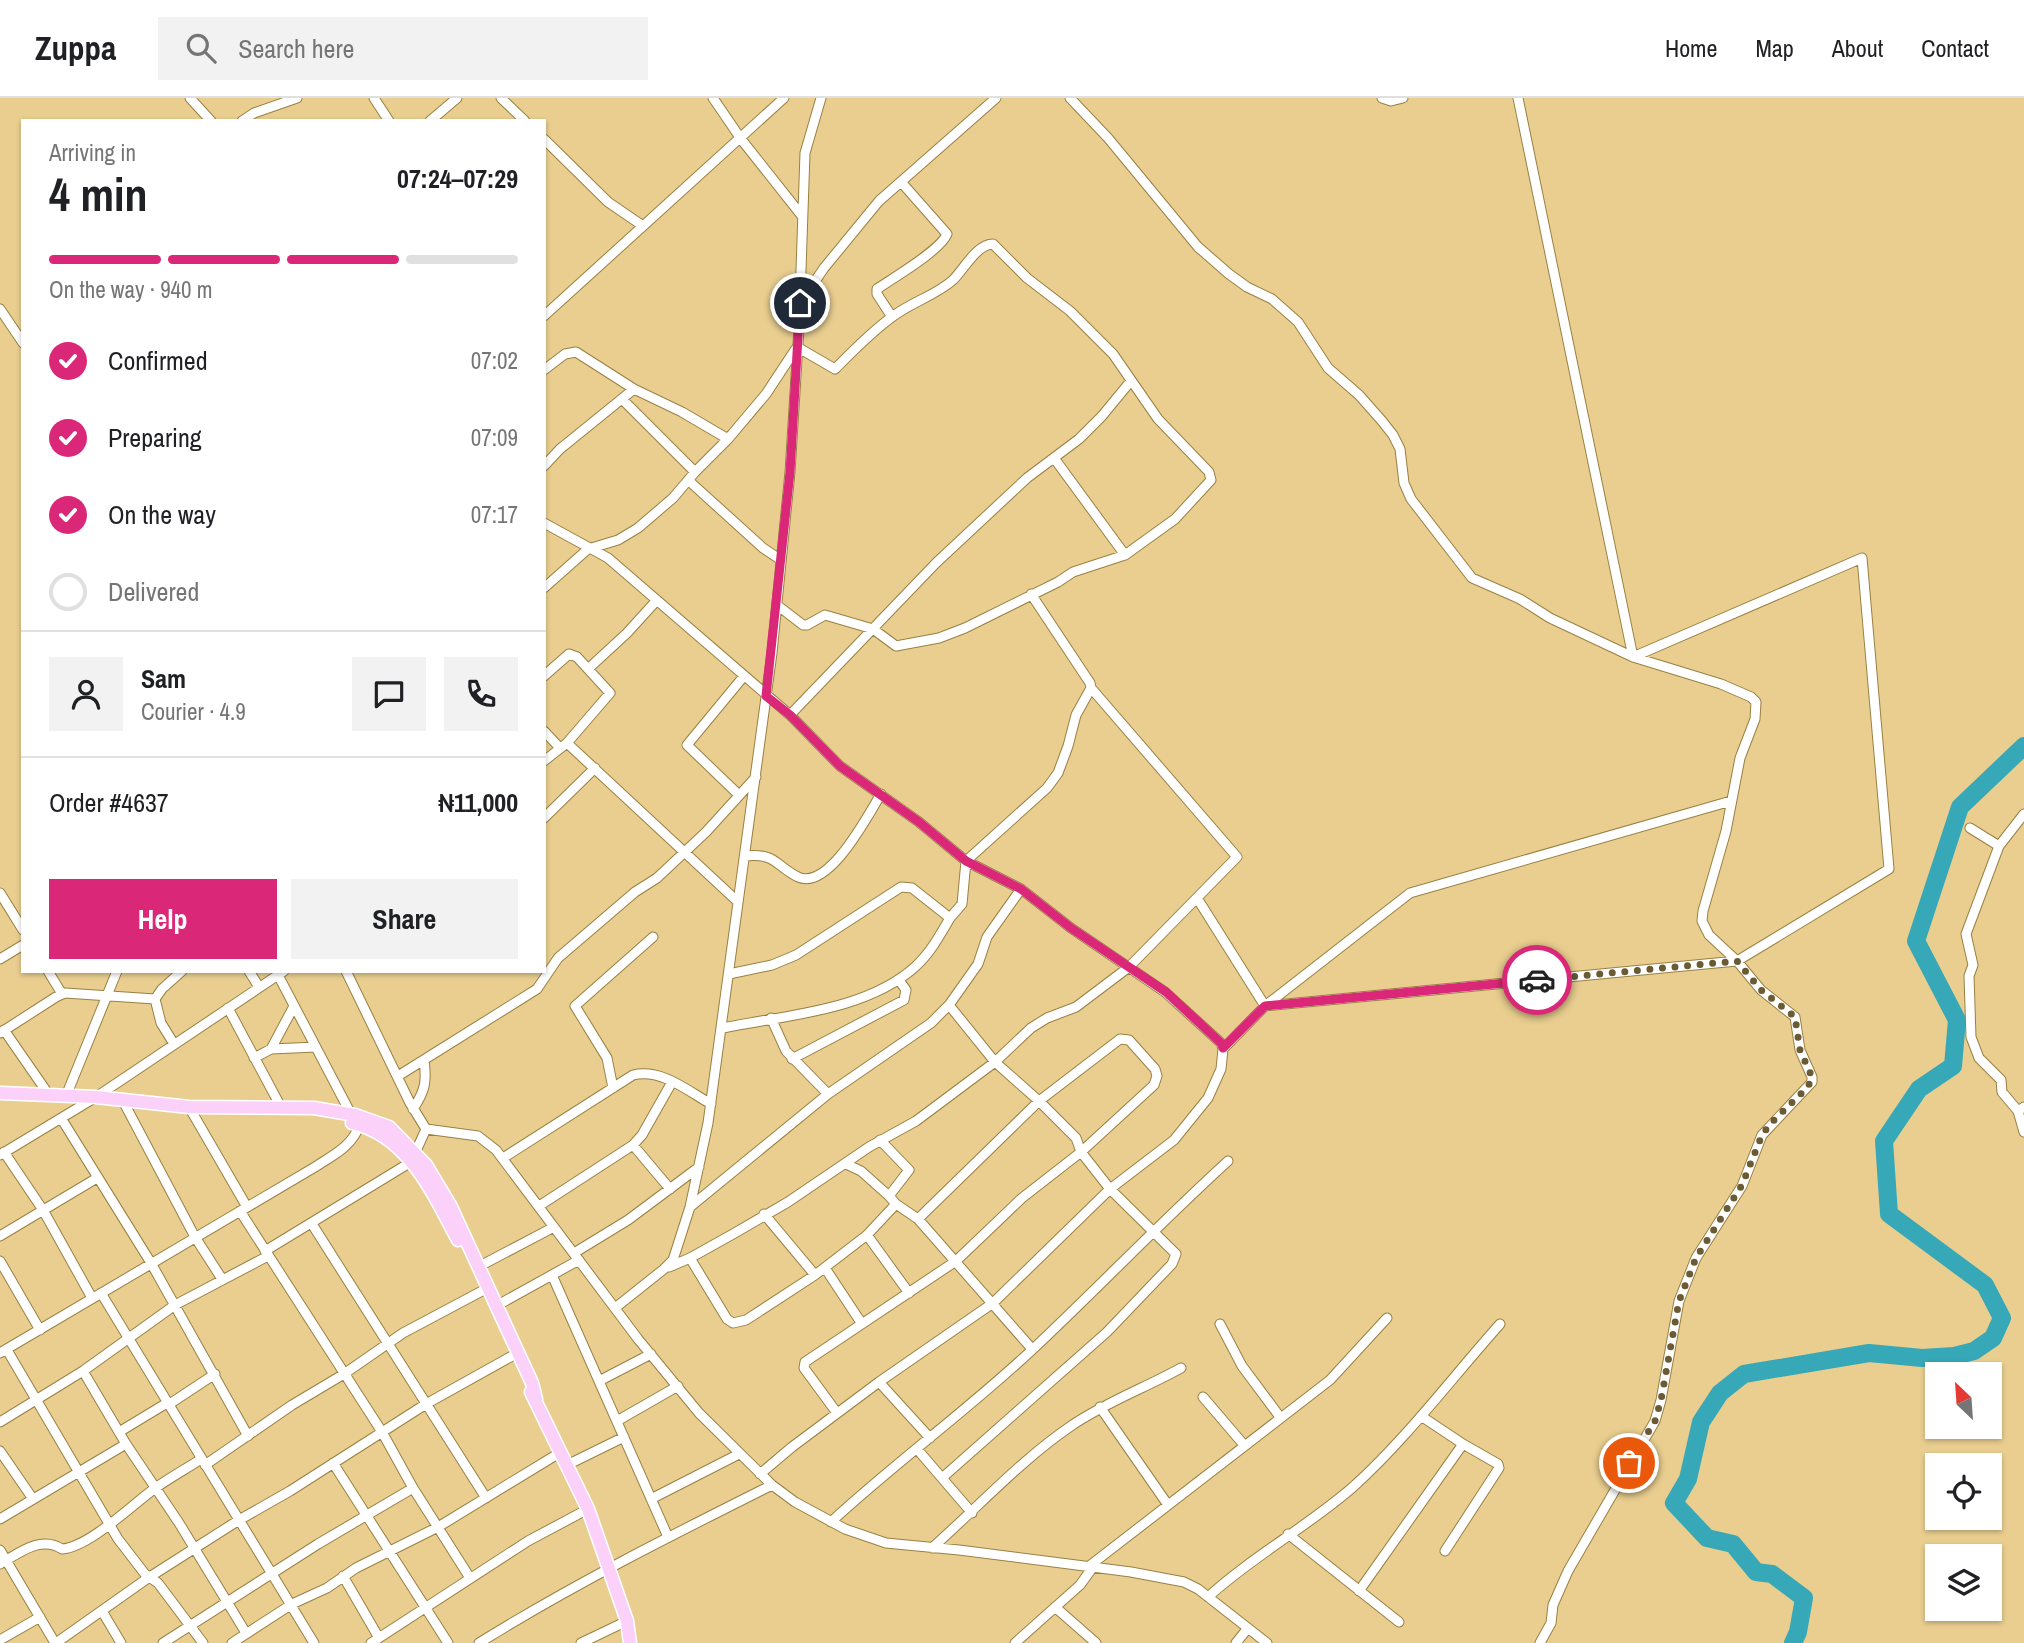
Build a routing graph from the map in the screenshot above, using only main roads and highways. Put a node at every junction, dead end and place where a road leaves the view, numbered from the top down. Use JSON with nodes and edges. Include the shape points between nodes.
{"nodes":[{"id":1,"x":0,"y":1093,"type":"edge"},
{"id":2,"x":413,"y":1157,"type":"junction"},
{"id":3,"x":536,"y":1399,"type":"junction"},
{"id":4,"x":630,"y":1643,"type":"edge"}],
"edges":[{"from":1,"to":2,"type":"main road","via":[[298,1110],[355,1119]]},
{"from":2,"to":3,"type":"main road"},
{"from":2,"to":3,"type":"main road","via":[[450,1205]]},
{"from":3,"to":4,"type":"main road","via":[[588,1509]]}]}
